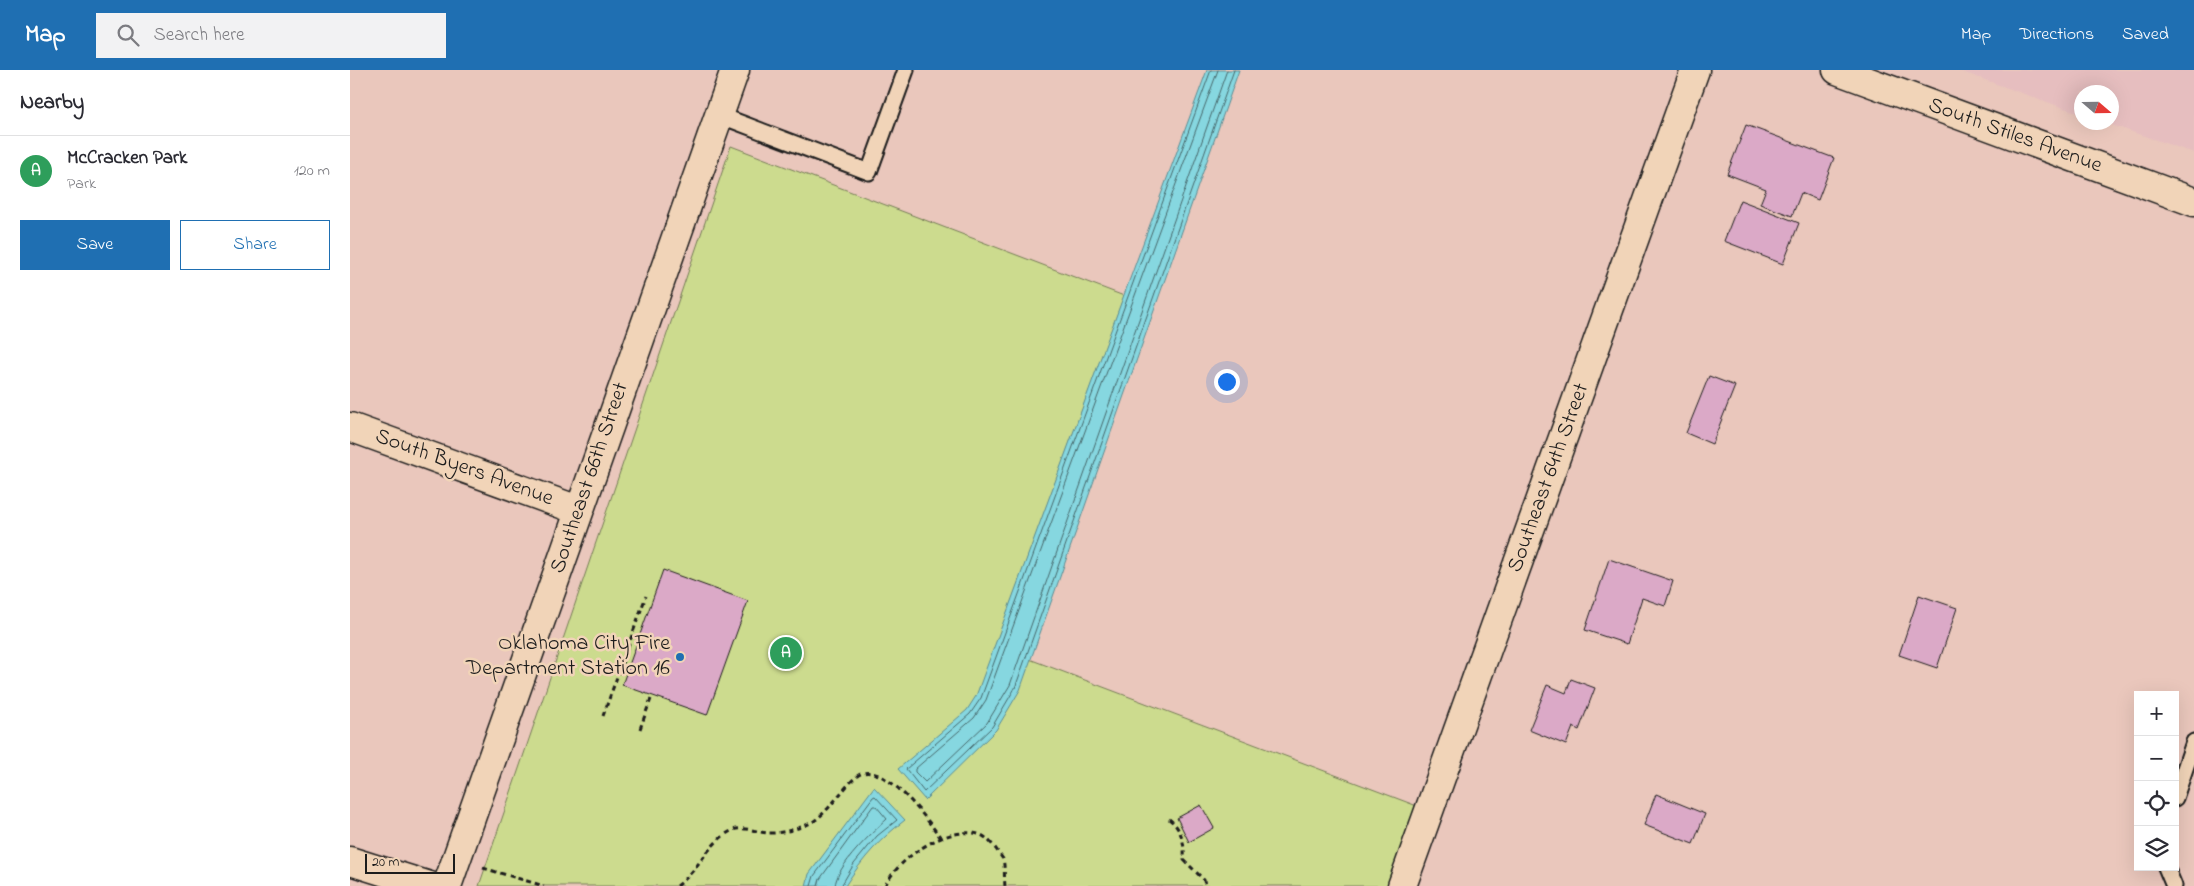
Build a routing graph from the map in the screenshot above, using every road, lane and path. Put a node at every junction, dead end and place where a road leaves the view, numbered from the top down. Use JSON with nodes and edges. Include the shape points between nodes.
{"nodes":[{"id":1,"x":735,"y":70,"type":"edge"},
{"id":2,"x":906,"y":70,"type":"edge"},
{"id":3,"x":1695,"y":70,"type":"edge"},
{"id":4,"x":1837,"y":70,"type":"edge"},
{"id":5,"x":719,"y":115,"type":"junction"},
{"id":6,"x":2194,"y":202,"type":"edge"},
{"id":7,"x":350,"y":427,"type":"edge"},
{"id":8,"x":578,"y":510,"type":"junction"},
{"id":9,"x":646,"y":596,"type":"dead end"},
{"id":10,"x":652,"y":696,"type":"dead end"},
{"id":11,"x":603,"y":716,"type":"dead end"},
{"id":12,"x":640,"y":729,"type":"dead end"},
{"id":13,"x":2194,"y":742,"type":"edge"},
{"id":14,"x":2179,"y":786,"type":"edge"},
{"id":15,"x":1169,"y":819,"type":"dead end"},
{"id":16,"x":941,"y":838,"type":"junction"},
{"id":17,"x":456,"y":859,"type":"junction"},
{"id":18,"x":350,"y":861,"type":"edge"},
{"id":19,"x":2168,"y":871,"type":"edge"},
{"id":20,"x":430,"y":886,"type":"edge"},
{"id":21,"x":447,"y":886,"type":"edge"},
{"id":22,"x":544,"y":886,"type":"edge"},
{"id":23,"x":677,"y":886,"type":"edge"},
{"id":24,"x":885,"y":886,"type":"edge"},
{"id":25,"x":1005,"y":886,"type":"edge"},
{"id":26,"x":1205,"y":886,"type":"edge"},
{"id":27,"x":1402,"y":886,"type":"edge"},
{"id":28,"x":2174,"y":886,"type":"edge"}],
"edges":[{"from":1,"to":5,"type":"street","name":"Southeast 66th Street"},
{"from":2,"to":5,"type":"lane","via":[[869,172]]},
{"from":3,"to":27,"type":"street","name":"Southeast 64th Street"},
{"from":4,"to":6,"type":"street","name":"South Stiles Avenue"},
{"from":5,"to":8,"type":"street","name":"Southeast 66th Street"},
{"from":7,"to":8,"type":"street","name":"South Byers Avenue"},
{"from":8,"to":17,"type":"street","name":"Southeast 66th Street"},
{"from":9,"to":11,"type":"path"},
{"from":10,"to":12,"type":"path"},
{"from":13,"to":14,"type":"lane"},
{"from":15,"to":26,"type":"path","via":[[1181,834],[1184,860],[1204,880]]},
{"from":16,"to":23,"type":"path","via":[[923,814],[883,775],[870,772],[858,775],[815,821],[769,833],[736,829],[722,836],[692,874]]},
{"from":16,"to":24,"type":"path","via":[[911,854],[898,866]]},
{"from":16,"to":25,"type":"path","via":[[980,834],[1002,858]]},
{"from":17,"to":21,"type":"street","name":"Southeast 66th Street"},
{"from":17,"to":22,"type":"path"},
{"from":18,"to":20,"type":"street"},
{"from":19,"to":28,"type":"lane"}]}
